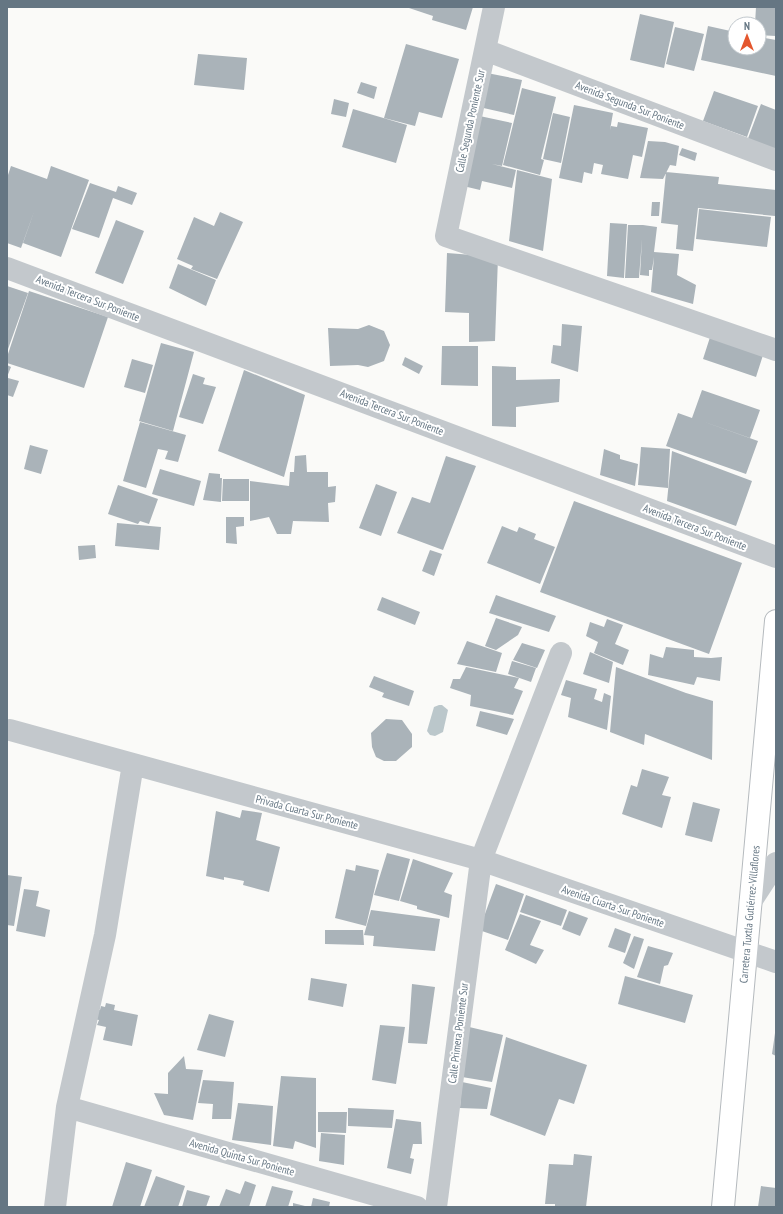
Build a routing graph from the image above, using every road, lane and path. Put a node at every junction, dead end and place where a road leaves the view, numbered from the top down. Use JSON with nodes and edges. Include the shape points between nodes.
{"nodes":[{"id":1,"x":494,"y":7,"type":"edge"},
{"id":2,"x":485,"y":50,"type":"junction"},
{"id":3,"x":776,"y":160,"type":"edge"},
{"id":4,"x":7,"y":268,"type":"edge"},
{"id":5,"x":776,"y":350,"type":"edge"},
{"id":6,"x":776,"y":557,"type":"edge"},
{"id":7,"x":776,"y":621,"type":"edge"},
{"id":8,"x":560,"y":653,"type":"dead end"},
{"id":9,"x":10,"y":730,"type":"dead end"},
{"id":10,"x":770,"y":763,"type":"edge"},
{"id":11,"x":133,"y":764,"type":"junction"},
{"id":12,"x":481,"y":860,"type":"junction"},
{"id":13,"x":776,"y":863,"type":"edge"},
{"id":14,"x":750,"y":903,"type":"junction"},
{"id":15,"x":746,"y":953,"type":"junction"},
{"id":16,"x":776,"y":962,"type":"edge"},
{"id":17,"x":67,"y":1107,"type":"junction"},
{"id":18,"x":55,"y":1207,"type":"edge"},
{"id":19,"x":417,"y":1207,"type":"edge"},
{"id":20,"x":436,"y":1207,"type":"edge"},
{"id":21,"x":723,"y":1207,"type":"edge"}],
"edges":[{"from":1,"to":2,"type":"street","name":"Calle Segunda Poniente Sur"},
{"from":2,"to":3,"type":"street","name":"Avenida Segunda Sur Poniente"},
{"from":2,"to":5,"type":"street","name":"Calle Segunda Poniente Sur","via":[[446,236]]},
{"from":4,"to":6,"type":"street","name":"Avenida Tercera Sur Poniente"},
{"from":7,"to":10,"type":"main road","name":"Carretera Tuxtla Gutiérrez-Villaflores"},
{"from":8,"to":12,"type":"street","name":"Calle Primera Poniente Sur"},
{"from":9,"to":11,"type":"street","name":"Privada Cuarta Sur Poniente"},
{"from":10,"to":14,"type":"main road","name":"Carretera Tuxtla Gutiérrez-Villaflores"},
{"from":11,"to":12,"type":"street","name":"Privada Cuarta Sur Poniente"},
{"from":11,"to":17,"type":"street","via":[[105,935]]},
{"from":12,"to":15,"type":"street","name":"Avenida Cuarta Sur Poniente"},
{"from":12,"to":20,"type":"street","name":"Calle Primera Poniente Sur"},
{"from":13,"to":14,"type":"street"},
{"from":14,"to":15,"type":"main road","name":"Carretera Tuxtla Gutiérrez-Villaflores"},
{"from":15,"to":16,"type":"street","name":"Avenida Cuarta Sur Poniente"},
{"from":15,"to":21,"type":"main road","name":"Carretera Tuxtla Gutiérrez-Villaflores"},
{"from":17,"to":18,"type":"street"},
{"from":17,"to":19,"type":"street","name":"Avenida Quinta Sur Poniente"}]}
